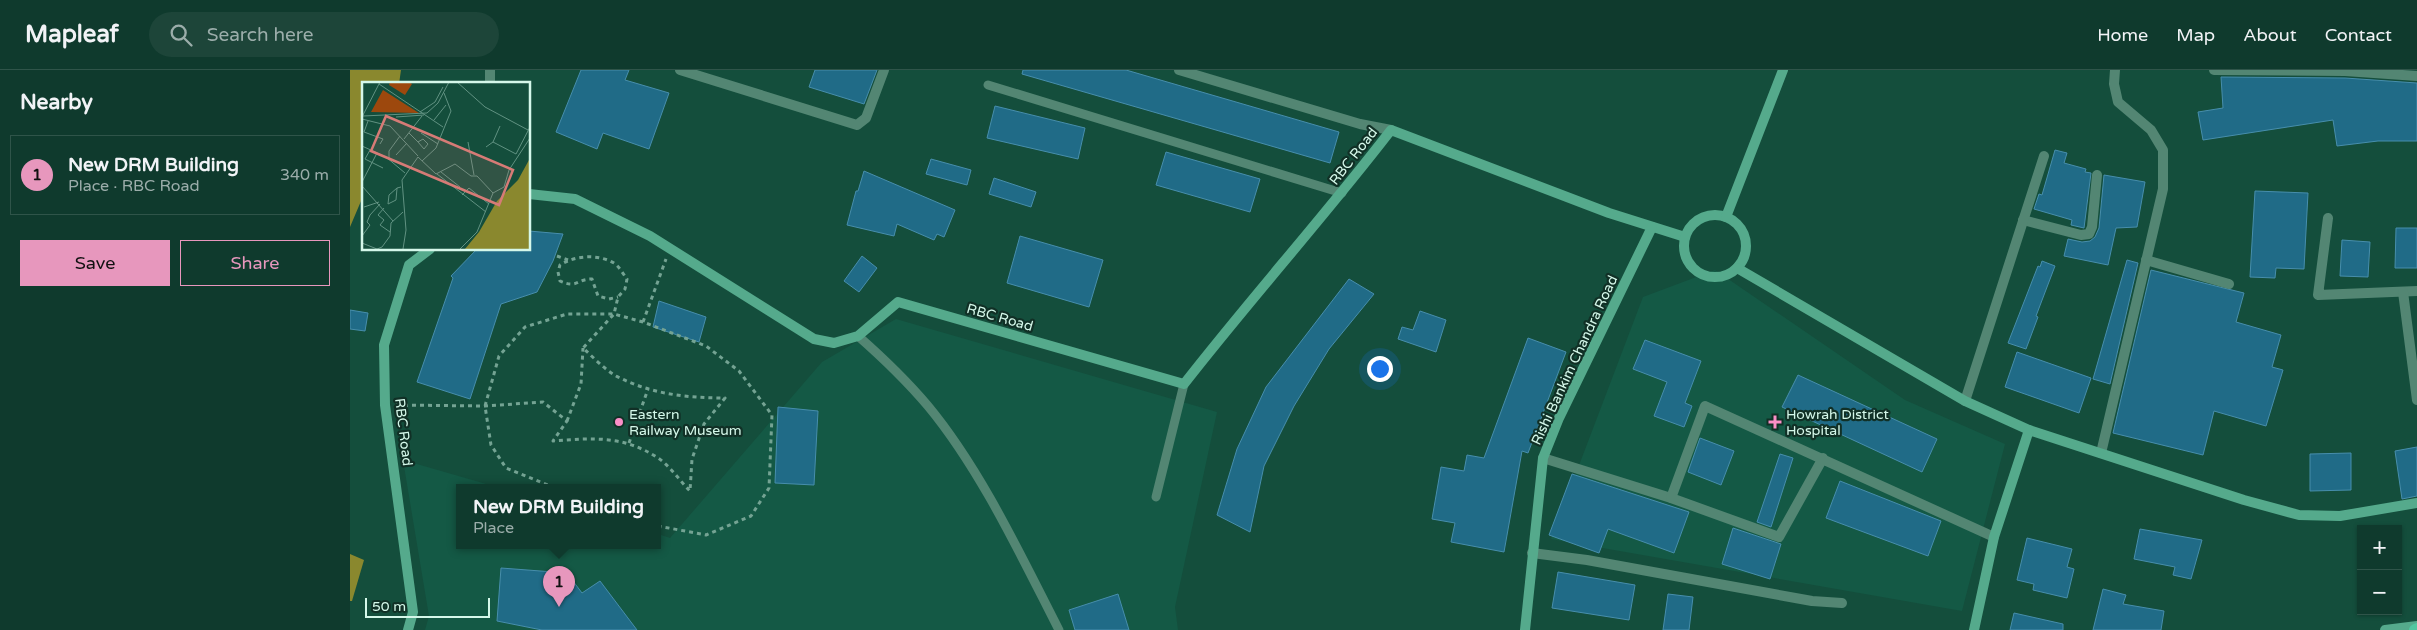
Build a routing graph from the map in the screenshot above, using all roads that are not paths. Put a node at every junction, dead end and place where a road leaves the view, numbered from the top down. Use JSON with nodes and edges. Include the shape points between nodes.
{"nodes":[{"id":1,"x":680,"y":70,"type":"edge"},
{"id":2,"x":884,"y":70,"type":"edge"},
{"id":3,"x":1179,"y":70,"type":"edge"},
{"id":4,"x":1783,"y":70,"type":"edge"},
{"id":5,"x":2115,"y":70,"type":"edge"},
{"id":6,"x":2214,"y":70,"type":"edge"},
{"id":7,"x":2238,"y":70,"type":"edge"},
{"id":8,"x":2318,"y":70,"type":"edge"},
{"id":9,"x":2417,"y":76,"type":"edge"},
{"id":10,"x":988,"y":85,"type":"dead end"},
{"id":11,"x":1391,"y":130,"type":"junction"},
{"id":12,"x":2044,"y":156,"type":"dead end"},
{"id":13,"x":2097,"y":175,"type":"dead end"},
{"id":14,"x":1342,"y":193,"type":"junction"},
{"id":15,"x":530,"y":194,"type":"edge"},
{"id":16,"x":1726,"y":217,"type":"junction"},
{"id":17,"x":2328,"y":218,"type":"dead end"},
{"id":18,"x":2023,"y":220,"type":"junction"},
{"id":19,"x":1652,"y":227,"type":"junction"},
{"id":20,"x":1685,"y":237,"type":"junction"},
{"id":21,"x":429,"y":250,"type":"edge"},
{"id":22,"x":2146,"y":260,"type":"junction"},
{"id":23,"x":1737,"y":268,"type":"junction"},
{"id":24,"x":2229,"y":284,"type":"dead end"},
{"id":25,"x":2417,"y":291,"type":"edge"},
{"id":26,"x":2403,"y":292,"type":"junction"},
{"id":27,"x":858,"y":336,"type":"junction"},
{"id":28,"x":1184,"y":384,"type":"junction"},
{"id":29,"x":2417,"y":400,"type":"edge"},
{"id":30,"x":1965,"y":401,"type":"junction"},
{"id":31,"x":2029,"y":430,"type":"junction"},
{"id":32,"x":2102,"y":453,"type":"junction"},
{"id":33,"x":1543,"y":458,"type":"junction"},
{"id":34,"x":1823,"y":458,"type":"junction"},
{"id":35,"x":1156,"y":497,"type":"dead end"},
{"id":36,"x":1671,"y":498,"type":"junction"},
{"id":37,"x":2417,"y":503,"type":"edge"},
{"id":38,"x":1994,"y":537,"type":"junction"},
{"id":39,"x":1532,"y":553,"type":"junction"},
{"id":40,"x":1842,"y":603,"type":"dead end"},
{"id":41,"x":2416,"y":628,"type":"edge"},
{"id":42,"x":408,"y":630,"type":"edge"},
{"id":43,"x":1059,"y":630,"type":"edge"},
{"id":44,"x":1525,"y":630,"type":"edge"},
{"id":45,"x":1974,"y":630,"type":"edge"},
{"id":46,"x":2385,"y":630,"type":"edge"}],
"edges":[{"from":1,"to":2,"type":"street","via":[[857,125],[866,118]]},
{"from":3,"to":11,"type":"street","via":[[1360,124]]},
{"from":4,"to":16,"type":"main road"},
{"from":5,"to":22,"type":"street","via":[[2118,102],[2151,130],[2164,150],[2162,189]]},
{"from":6,"to":7,"type":"street"},
{"from":7,"to":8,"type":"street"},
{"from":8,"to":9,"type":"street"},
{"from":10,"to":14,"type":"lane"},
{"from":11,"to":14,"type":"main road","name":"RBC Road"},
{"from":11,"to":19,"type":"main road"},
{"from":12,"to":18,"type":"street"},
{"from":13,"to":18,"type":"street","via":[[2089,234],[2081,235]]},
{"from":14,"to":28,"type":"main road","name":"RBC Road"},
{"from":15,"to":27,"type":"main road","name":"RBC Road","via":[[575,199],[650,236],[814,339],[834,344]]},
{"from":16,"to":20,"type":"main road","via":[[1706,216],[1693,225]]},
{"from":16,"to":23,"type":"main road","via":[[1735,223],[1745,240],[1744,255]]},
{"from":17,"to":26,"type":"street","via":[[2318,295]]},
{"from":18,"to":30,"type":"street"},
{"from":19,"to":20,"type":"main road"},
{"from":19,"to":33,"type":"main road","name":"Rishi Bankim Chandra Road","via":[[1559,418]]},
{"from":20,"to":23,"type":"main road","via":[[1686,257],[1699,272],[1718,277]]},
{"from":21,"to":42,"type":"main road","name":"RBC Road","via":[[409,265],[384,345],[386,405],[413,612]]},
{"from":22,"to":24,"type":"street"},
{"from":22,"to":32,"type":"street"},
{"from":23,"to":30,"type":"main road"},
{"from":25,"to":26,"type":"street"},
{"from":26,"to":29,"type":"street"},
{"from":27,"to":28,"type":"main road","name":"RBC Road","via":[[898,302]]},
{"from":27,"to":43,"type":"lane","via":[[897,371],[929,407],[968,464]]},
{"from":28,"to":35,"type":"lane"},
{"from":30,"to":31,"type":"main road"},
{"from":31,"to":32,"type":"main road"},
{"from":31,"to":38,"type":"main road"},
{"from":32,"to":37,"type":"main road","via":[[2299,515],[2340,516]]},
{"from":33,"to":36,"type":"street"},
{"from":33,"to":39,"type":"main road","name":"Rishi Bankim Chandra Road"},
{"from":34,"to":36,"type":"street","via":[[1779,537]]},
{"from":34,"to":36,"type":"street","via":[[1705,406]]},
{"from":34,"to":38,"type":"street"},
{"from":38,"to":45,"type":"main road"},
{"from":39,"to":40,"type":"street","via":[[1812,601]]},
{"from":39,"to":44,"type":"main road","name":"Rishi Bankim Chandra Road"},
{"from":41,"to":46,"type":"main road"}]}
